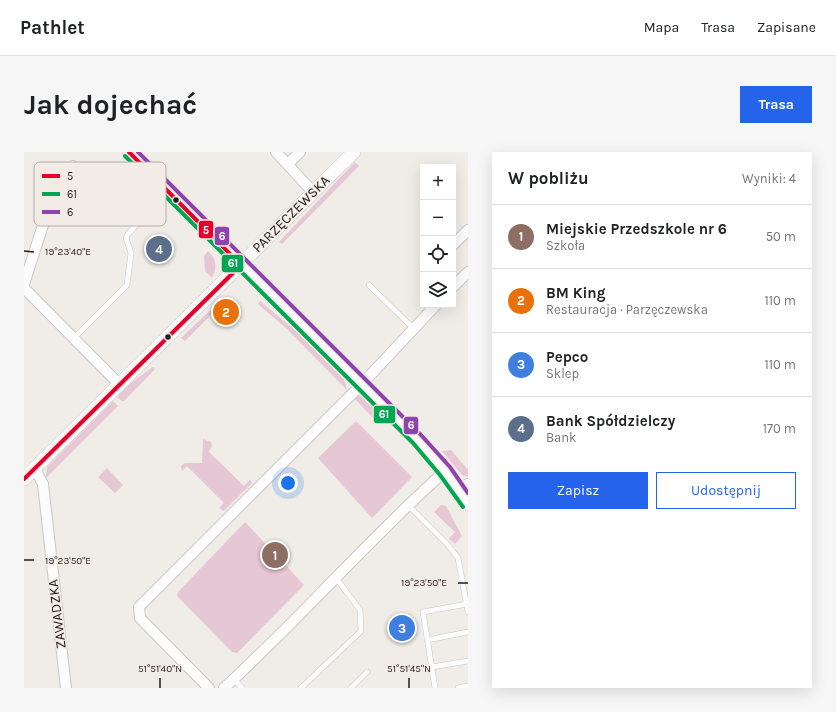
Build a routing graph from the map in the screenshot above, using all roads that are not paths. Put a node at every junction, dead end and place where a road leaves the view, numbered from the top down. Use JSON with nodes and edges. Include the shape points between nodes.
{"nodes":[{"id":1,"x":129,"y":152,"type":"edge"},
{"id":2,"x":276,"y":152,"type":"edge"},
{"id":3,"x":300,"y":152,"type":"edge"},
{"id":4,"x":354,"y":152,"type":"edge"},
{"id":5,"x":139,"y":162,"type":"edge"},
{"id":6,"x":288,"y":164,"type":"junction"},
{"id":7,"x":166,"y":189,"type":"edge"},
{"id":8,"x":313,"y":192,"type":"junction"},
{"id":9,"x":43,"y":226,"type":"edge"},
{"id":10,"x":135,"y":226,"type":"edge"},
{"id":11,"x":468,"y":230,"type":"edge"},
{"id":12,"x":456,"y":242,"type":"edge"},
{"id":13,"x":241,"y":265,"type":"junction"},
{"id":14,"x":468,"y":272,"type":"edge"},
{"id":15,"x":456,"y":281,"type":"edge"},
{"id":16,"x":24,"y":284,"type":"edge"},
{"id":17,"x":369,"y":285,"type":"dead end"},
{"id":18,"x":24,"y":288,"type":"edge"},
{"id":19,"x":433,"y":308,"type":"edge"},
{"id":20,"x":414,"y":329,"type":"junction"},
{"id":21,"x":74,"y":338,"type":"junction"},
{"id":22,"x":120,"y":384,"type":"junction"},
{"id":23,"x":361,"y":385,"type":"junction"},
{"id":24,"x":35,"y":469,"type":"junction"},
{"id":25,"x":445,"y":471,"type":"junction"},
{"id":26,"x":24,"y":479,"type":"edge"},
{"id":27,"x":463,"y":486,"type":"edge"},
{"id":28,"x":468,"y":503,"type":"edge"},
{"id":29,"x":408,"y":505,"type":"junction"},
{"id":30,"x":336,"y":578,"type":"junction"},
{"id":31,"x":467,"y":604,"type":"junction"},
{"id":32,"x":468,"y":612,"type":"edge"},
{"id":33,"x":468,"y":632,"type":"edge"},
{"id":34,"x":427,"y":640,"type":"junction"},
{"id":35,"x":468,"y":661,"type":"edge"},
{"id":36,"x":432,"y":667,"type":"junction"},
{"id":37,"x":367,"y":672,"type":"dead end"},
{"id":38,"x":234,"y":679,"type":"junction"},
{"id":39,"x":468,"y":686,"type":"edge"},
{"id":40,"x":66,"y":688,"type":"edge"},
{"id":41,"x":209,"y":688,"type":"edge"},
{"id":42,"x":224,"y":688,"type":"edge"},
{"id":43,"x":242,"y":688,"type":"edge"},
{"id":44,"x":301,"y":688,"type":"edge"},
{"id":45,"x":351,"y":688,"type":"edge"},
{"id":46,"x":435,"y":688,"type":"edge"},
{"id":47,"x":458,"y":688,"type":"edge"}],
"edges":[{"from":1,"to":5,"type":"street"},
{"from":2,"to":6,"type":"street"},
{"from":3,"to":6,"type":"street"},
{"from":4,"to":8,"type":"street","name":"PARZĘCZEWSKA"},
{"from":6,"to":8,"type":"street"},
{"from":7,"to":13,"type":"street"},
{"from":8,"to":13,"type":"street","name":"PARZĘCZEWSKA"},
{"from":9,"to":16,"type":"street"},
{"from":10,"to":21,"type":"lane","via":[[126,238],[131,253],[125,287]]},
{"from":11,"to":12,"type":"street"},
{"from":13,"to":22,"type":"street","name":"PARZĘCZEWSKA"},
{"from":13,"to":23,"type":"street"},
{"from":14,"to":15,"type":"street"},
{"from":17,"to":20,"type":"lane"},
{"from":18,"to":21,"type":"street"},
{"from":19,"to":20,"type":"street"},
{"from":20,"to":23,"type":"street"},
{"from":21,"to":22,"type":"street"},
{"from":22,"to":24,"type":"street","name":"PARZĘCZEWSKA"},
{"from":23,"to":25,"type":"street","via":[[417,439]]},
{"from":23,"to":41,"type":"street","via":[[139,607],[140,618]]},
{"from":24,"to":26,"type":"street","name":"PARZĘCZEWSKA"},
{"from":24,"to":40,"type":"street","name":"ZAWADZKA","via":[[43,484]]},
{"from":25,"to":27,"type":"street"},
{"from":25,"to":29,"type":"street"},
{"from":27,"to":28,"type":"street"},
{"from":29,"to":30,"type":"street"},
{"from":29,"to":31,"type":"lane","via":[[458,558]]},
{"from":30,"to":38,"type":"street"},
{"from":30,"to":44,"type":"lane","via":[[360,610],[361,631]]},
{"from":31,"to":32,"type":"lane"},
{"from":31,"to":34,"type":"lane","via":[[423,612]]},
{"from":33,"to":34,"type":"lane"},
{"from":34,"to":36,"type":"lane"},
{"from":35,"to":36,"type":"lane"},
{"from":36,"to":46,"type":"lane"},
{"from":37,"to":45,"type":"lane"},
{"from":38,"to":42,"type":"street"},
{"from":38,"to":43,"type":"lane"},
{"from":39,"to":47,"type":"lane"}]}
